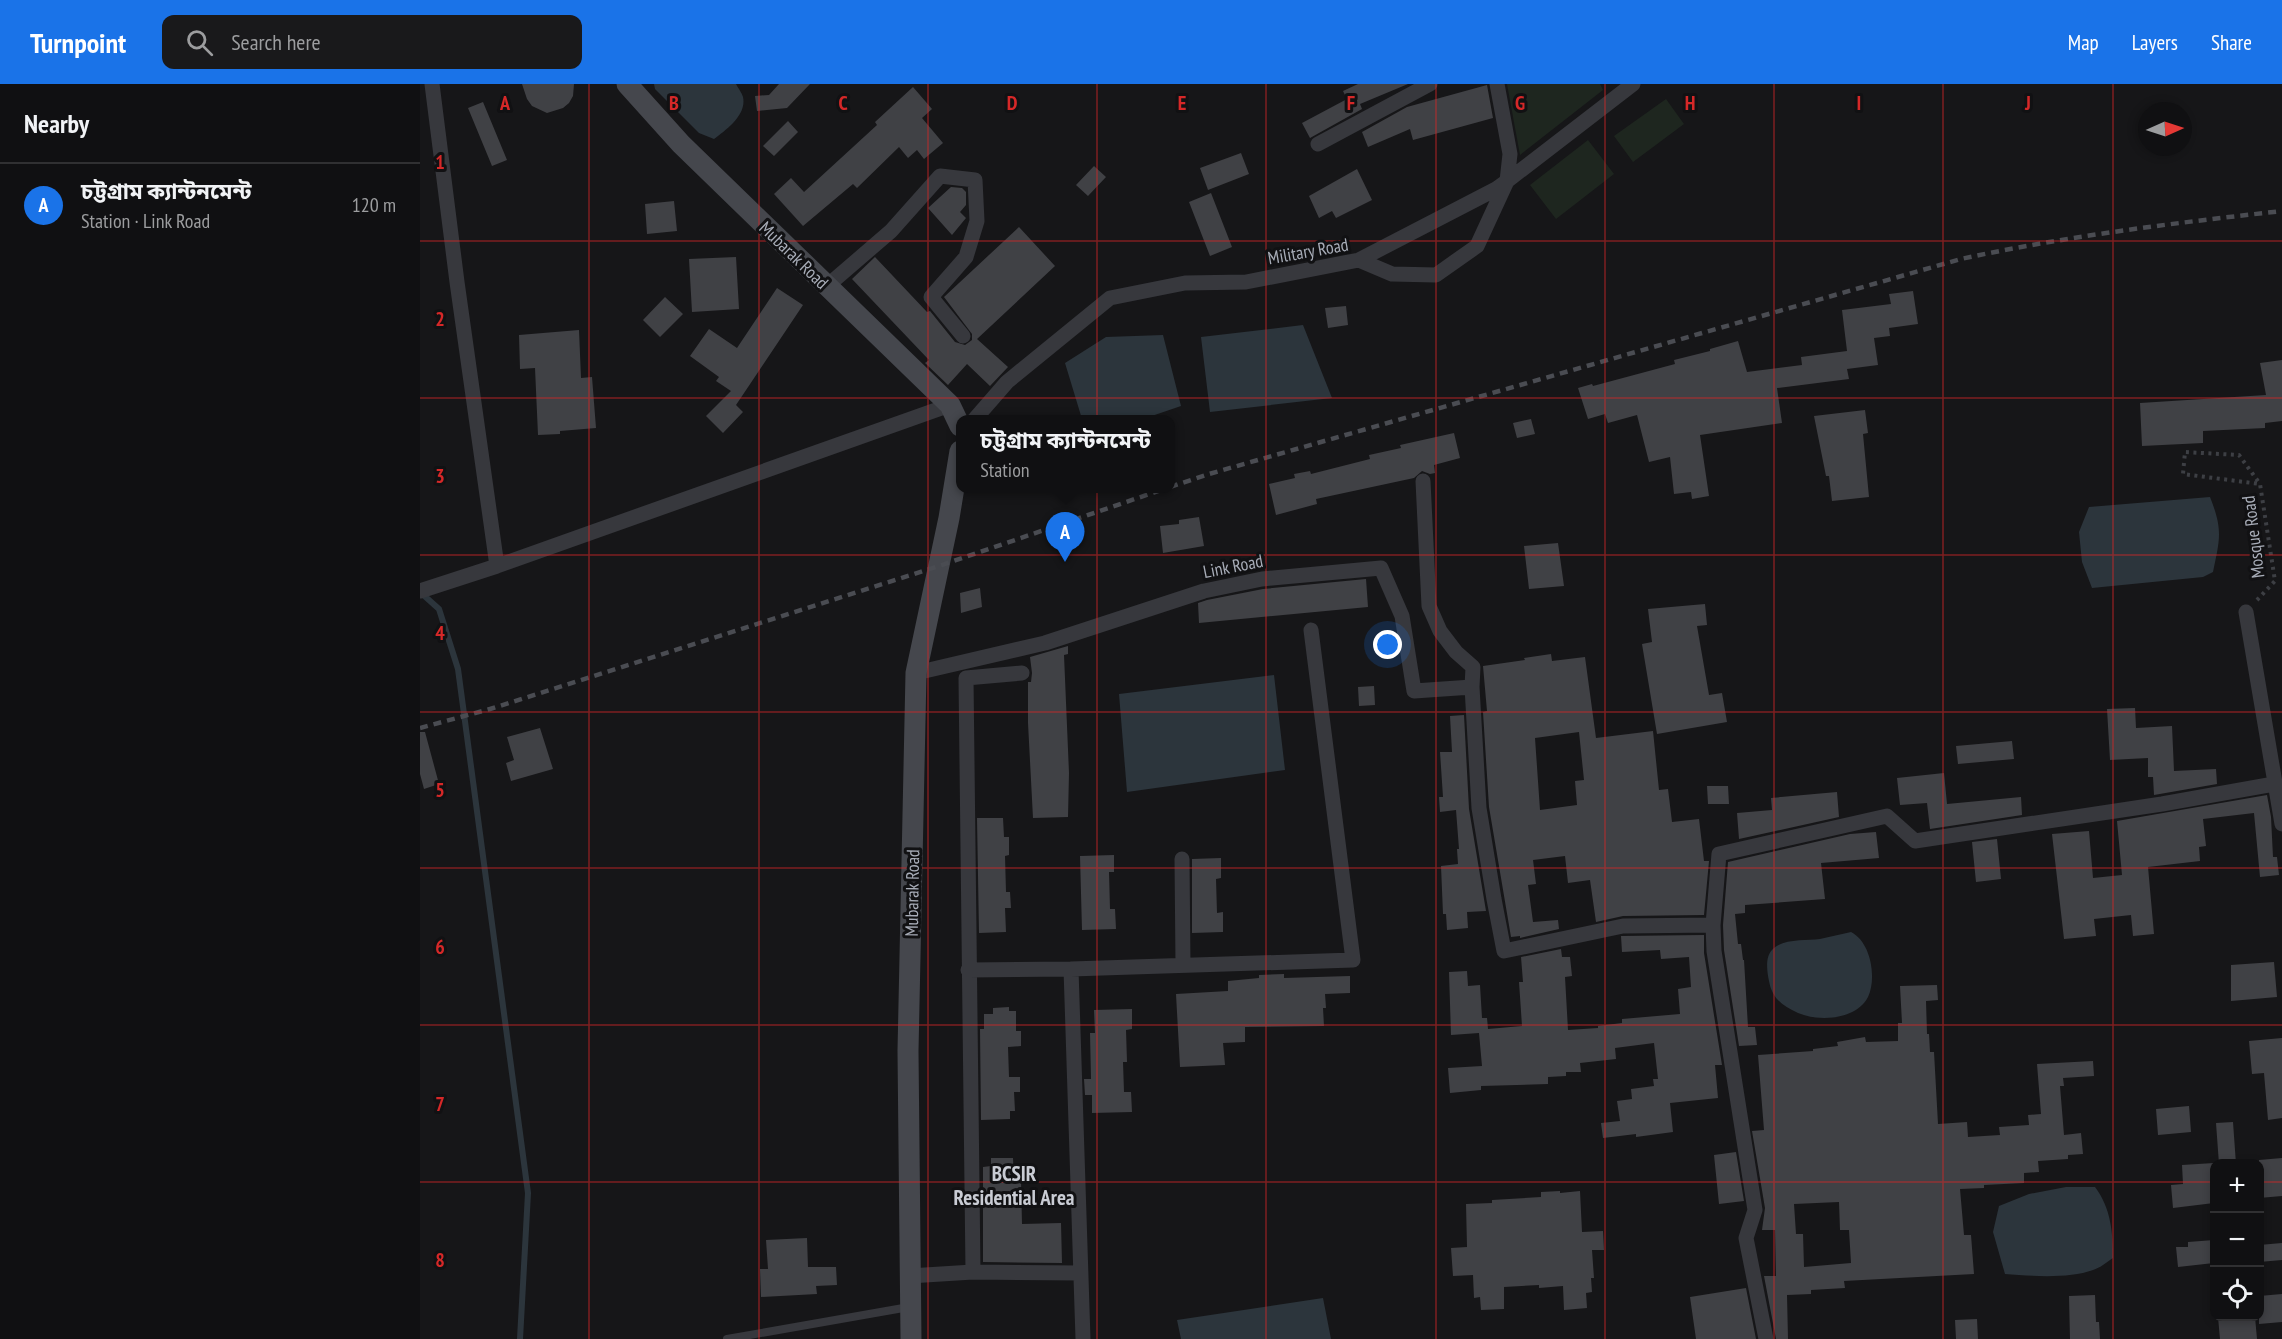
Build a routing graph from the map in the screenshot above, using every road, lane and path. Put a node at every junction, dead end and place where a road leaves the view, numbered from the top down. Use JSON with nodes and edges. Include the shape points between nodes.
{"nodes":[{"id":1,"x":432,"y":84,"type":"edge"},
{"id":2,"x":627,"y":84,"type":"edge"},
{"id":3,"x":1430,"y":84,"type":"edge"},
{"id":4,"x":1497,"y":84,"type":"edge"},
{"id":5,"x":1633,"y":84,"type":"edge"},
{"id":6,"x":1617,"y":89,"type":"edge"},
{"id":7,"x":1318,"y":144,"type":"dead end"},
{"id":8,"x":1507,"y":181,"type":"junction"},
{"id":9,"x":1359,"y":260,"type":"junction"},
{"id":10,"x":826,"y":287,"type":"junction"},
{"id":11,"x":963,"y":336,"type":"dead end"},
{"id":12,"x":950,"y":405,"type":"junction"},
{"id":13,"x":978,"y":415,"type":"edge"},
{"id":14,"x":956,"y":418,"type":"edge"},
{"id":15,"x":956,"y":475,"type":"edge"},
{"id":16,"x":1423,"y":481,"type":"dead end"},
{"id":17,"x":2260,"y":484,"type":"junction"},
{"id":18,"x":496,"y":566,"type":"junction"},
{"id":19,"x":420,"y":591,"type":"edge"},
{"id":20,"x":2246,"y":612,"type":"joint"},
{"id":21,"x":1311,"y":630,"type":"dead end"},
{"id":22,"x":916,"y":673,"type":"junction"},
{"id":23,"x":1022,"y":673,"type":"dead end"},
{"id":24,"x":1472,"y":687,"type":"junction"},
{"id":25,"x":2274,"y":784,"type":"junction"},
{"id":26,"x":2280,"y":805,"type":"edge"},
{"id":27,"x":2282,"y":824,"type":"edge"},
{"id":28,"x":1182,"y":859,"type":"dead end"},
{"id":29,"x":1713,"y":925,"type":"junction"},
{"id":30,"x":1183,"y":965,"type":"junction"},
{"id":31,"x":1071,"y":969,"type":"junction"},
{"id":32,"x":968,"y":970,"type":"junction"},
{"id":33,"x":973,"y":1272,"type":"junction"},
{"id":34,"x":1080,"y":1273,"type":"junction"},
{"id":35,"x":909,"y":1276,"type":"junction"},
{"id":36,"x":910,"y":1307,"type":"junction"},
{"id":37,"x":727,"y":1339,"type":"edge"},
{"id":38,"x":911,"y":1339,"type":"edge"},
{"id":39,"x":1083,"y":1339,"type":"edge"},
{"id":40,"x":1766,"y":1339,"type":"edge"}],
"edges":[{"from":1,"to":18,"type":"street"},
{"from":2,"to":10,"type":"street","name":"Mubarak Road","via":[[681,144]]},
{"from":3,"to":7,"type":"street"},
{"from":4,"to":8,"type":"street","via":[[1510,154]]},
{"from":5,"to":6,"type":"street","name":"Military Road"},
{"from":6,"to":8,"type":"street","name":"Military Road"},
{"from":8,"to":9,"type":"street"},
{"from":8,"to":9,"type":"street","name":"Military Road","via":[[1477,246],[1436,275],[1392,274]]},
{"from":9,"to":13,"type":"street","name":"Military Road","via":[[1246,282],[1185,283],[1110,298],[1007,382]]},
{"from":10,"to":11,"type":"street","via":[[891,231],[940,176],[975,180],[977,221],[966,257],[931,297]]},
{"from":10,"to":12,"type":"street","name":"Mubarak Road"},
{"from":12,"to":14,"type":"street","name":"Mubarak Road"},
{"from":12,"to":18,"type":"street"},
{"from":15,"to":22,"type":"street","name":"Mubarak Road"},
{"from":16,"to":24,"type":"street","via":[[1429,606],[1440,631],[1473,667]]},
{"from":17,"to":17,"type":"path","name":"Mosque Road","via":[[2183,474],[2185,452],[2239,455]]},
{"from":17,"to":20,"type":"path","name":"Mosque Road","via":[[2275,581]]},
{"from":18,"to":19,"type":"street"},
{"from":20,"to":25,"type":"street"},
{"from":21,"to":30,"type":"street","via":[[1353,960]]},
{"from":22,"to":24,"type":"street","name":"Link Road","via":[[1045,643],[1204,591],[1262,579],[1381,568],[1402,616],[1414,691]]},
{"from":22,"to":35,"type":"street","name":"Mubarak Road","via":[[908,1051]]},
{"from":23,"to":32,"type":"street","via":[[966,678]]},
{"from":24,"to":29,"type":"street","via":[[1479,808],[1504,951],[1623,926]]},
{"from":25,"to":26,"type":"street"},
{"from":25,"to":29,"type":"street","via":[[1915,841],[1887,816],[1719,854]]},
{"from":26,"to":27,"type":"street"},
{"from":28,"to":30,"type":"street"},
{"from":29,"to":40,"type":"street","via":[[1755,1210],[1746,1238]]},
{"from":30,"to":31,"type":"street"},
{"from":31,"to":32,"type":"street"},
{"from":31,"to":34,"type":"street"},
{"from":32,"to":33,"type":"street"},
{"from":33,"to":34,"type":"street"},
{"from":33,"to":35,"type":"street"},
{"from":34,"to":39,"type":"street"},
{"from":35,"to":36,"type":"street","name":"Mubarak Road"},
{"from":36,"to":37,"type":"lane"},
{"from":36,"to":38,"type":"street","name":"Mubarak Road"}]}
